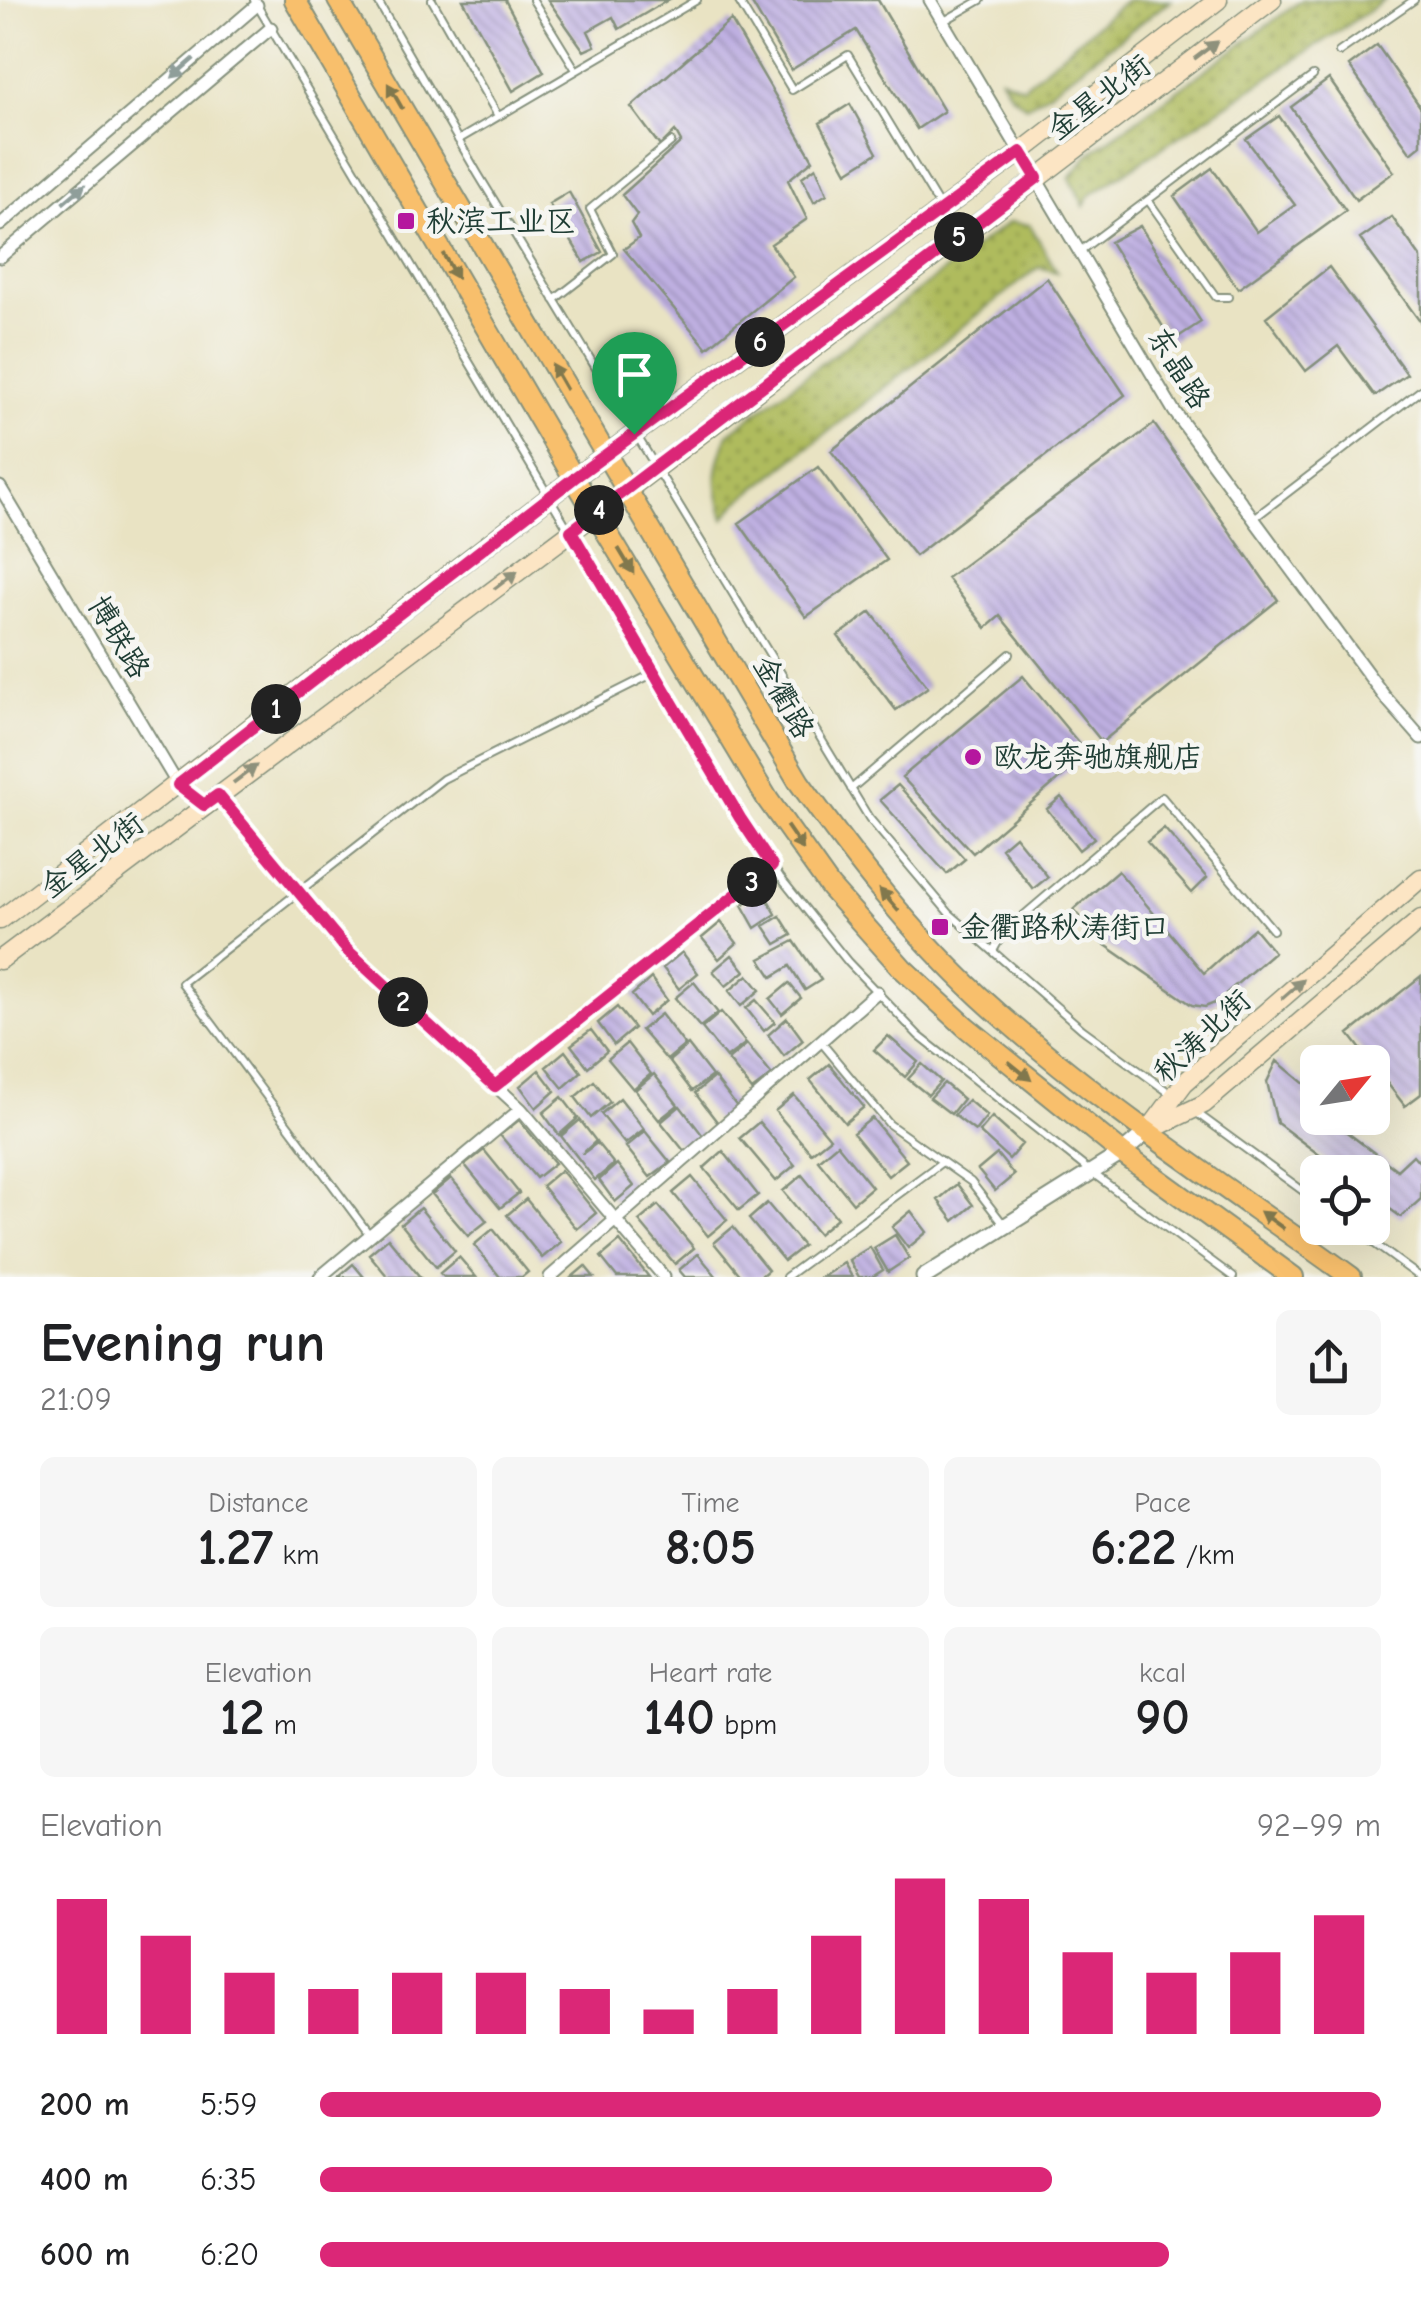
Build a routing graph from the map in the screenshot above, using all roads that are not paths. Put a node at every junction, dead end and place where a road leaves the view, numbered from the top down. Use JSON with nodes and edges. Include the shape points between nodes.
{"nodes":[{"id":1,"x":295,"y":0,"type":"edge"},
{"id":2,"x":338,"y":0,"type":"edge"},
{"id":3,"x":377,"y":0,"type":"edge"},
{"id":4,"x":432,"y":0,"type":"edge"},
{"id":5,"x":533,"y":0,"type":"edge"},
{"id":6,"x":698,"y":0,"type":"edge"},
{"id":7,"x":738,"y":0,"type":"edge"},
{"id":8,"x":930,"y":0,"type":"edge"},
{"id":9,"x":981,"y":0,"type":"edge"},
{"id":10,"x":1218,"y":0,"type":"edge"},
{"id":11,"x":1272,"y":0,"type":"edge"},
{"id":12,"x":1414,"y":0,"type":"edge"},
{"id":13,"x":256,"y":2,"type":"edge"},
{"id":14,"x":943,"y":22,"type":"junction"},
{"id":15,"x":271,"y":28,"type":"junction"},
{"id":16,"x":1339,"y":52,"type":"dead end"},
{"id":17,"x":576,"y":70,"type":"junction"},
{"id":18,"x":1313,"y":76,"type":"dead end"},
{"id":19,"x":498,"y":116,"type":"junction"},
{"id":20,"x":458,"y":140,"type":"junction"},
{"id":21,"x":672,"y":142,"type":"dead end"},
{"id":22,"x":1021,"y":152,"type":"junction"},
{"id":23,"x":1037,"y":178,"type":"junction"},
{"id":24,"x":1148,"y":200,"type":"junction"},
{"id":25,"x":942,"y":210,"type":"junction"},
{"id":26,"x":0,"y":225,"type":"edge"},
{"id":27,"x":1080,"y":251,"type":"junction"},
{"id":28,"x":0,"y":257,"type":"edge"},
{"id":29,"x":1228,"y":297,"type":"dead end"},
{"id":30,"x":554,"y":300,"type":"junction"},
{"id":31,"x":1421,"y":390,"type":"edge"},
{"id":32,"x":634,"y":434,"type":"junction"},
{"id":33,"x":605,"y":455,"type":"junction"},
{"id":34,"x":656,"y":469,"type":"junction"},
{"id":35,"x":574,"y":478,"type":"junction"},
{"id":36,"x":0,"y":487,"type":"edge"},
{"id":37,"x":627,"y":490,"type":"junction"},
{"id":38,"x":550,"y":496,"type":"junction"},
{"id":39,"x":597,"y":512,"type":"junction"},
{"id":40,"x":1254,"y":519,"type":"junction"},
{"id":41,"x":571,"y":531,"type":"junction"},
{"id":42,"x":1010,"y":654,"type":"dead end"},
{"id":43,"x":654,"y":673,"type":"junction"},
{"id":44,"x":1421,"y":738,"type":"edge"},
{"id":45,"x":178,"y":785,"type":"junction"},
{"id":46,"x":851,"y":788,"type":"junction"},
{"id":47,"x":211,"y":800,"type":"junction"},
{"id":48,"x":772,"y":866,"type":"junction"},
{"id":49,"x":1421,"y":878,"type":"edge"},
{"id":50,"x":299,"y":892,"type":"junction"},
{"id":51,"x":1421,"y":919,"type":"edge"},
{"id":52,"x":0,"y":920,"type":"edge"},
{"id":53,"x":1274,"y":930,"type":"dead end"},
{"id":54,"x":993,"y":951,"type":"junction"},
{"id":55,"x":0,"y":960,"type":"edge"},
{"id":56,"x":877,"y":992,"type":"junction"},
{"id":57,"x":820,"y":1041,"type":"junction"},
{"id":58,"x":495,"y":1086,"type":"junction"},
{"id":59,"x":1174,"y":1096,"type":"junction"},
{"id":60,"x":521,"y":1109,"type":"junction"},
{"id":61,"x":1192,"y":1109,"type":"junction"},
{"id":62,"x":1149,"y":1130,"type":"junction"},
{"id":63,"x":1122,"y":1153,"type":"junction"},
{"id":64,"x":942,"y":1162,"type":"junction"},
{"id":65,"x":1091,"y":1172,"type":"junction"},
{"id":66,"x":1300,"y":1189,"type":"edge"},
{"id":67,"x":615,"y":1220,"type":"junction"},
{"id":68,"x":1005,"y":1226,"type":"junction"},
{"id":69,"x":370,"y":1235,"type":"junction"},
{"id":70,"x":1376,"y":1245,"type":"edge"},
{"id":71,"x":320,"y":1277,"type":"edge"},
{"id":72,"x":550,"y":1277,"type":"edge"},
{"id":73,"x":664,"y":1277,"type":"edge"},
{"id":74,"x":786,"y":1277,"type":"edge"},
{"id":75,"x":924,"y":1277,"type":"edge"},
{"id":76,"x":1233,"y":1277,"type":"edge"},
{"id":77,"x":1292,"y":1277,"type":"edge"},
{"id":78,"x":1351,"y":1277,"type":"edge"},
{"id":79,"x":1420,"y":1277,"type":"edge"}],
"edges":[{"from":1,"to":35,"type":"main road","one_way":true},
{"from":33,"to":2,"type":"main road","name":"金衢路","one_way":true},
{"from":3,"to":20,"type":"lane"},
{"from":4,"to":19,"type":"lane"},
{"from":5,"to":17,"type":"lane"},
{"from":6,"to":17,"type":"lane"},
{"from":7,"to":25,"type":"lane","via":[[792,90],[848,56]]},
{"from":8,"to":14,"type":"street","name":"东晶路"},
{"from":9,"to":14,"type":"lane"},
{"from":10,"to":22,"type":"main road","name":"金星北街"},
{"from":23,"to":11,"type":"main road","name":"金星北街","one_way":true},
{"from":12,"to":16,"type":"lane"},
{"from":13,"to":15,"type":"lane"},
{"from":13,"to":26,"type":"street","one_way":true},
{"from":14,"to":22,"type":"street","name":"东晶路"},
{"from":28,"to":15,"type":"street","one_way":true},
{"from":15,"to":38,"type":"lane"},
{"from":17,"to":19,"type":"lane"},
{"from":18,"to":24,"type":"lane"},
{"from":19,"to":20,"type":"lane"},
{"from":20,"to":30,"type":"lane"},
{"from":21,"to":30,"type":"lane","via":[[590,210],[613,254]]},
{"from":22,"to":23,"type":"street","name":"东晶路"},
{"from":22,"to":25,"type":"main road","name":"金星北街"},
{"from":23,"to":27,"type":"street","name":"东晶路"},
{"from":23,"to":34,"type":"main road","name":"金星北街"},
{"from":24,"to":27,"type":"lane"},
{"from":24,"to":29,"type":"lane","via":[[1216,297]]},
{"from":25,"to":32,"type":"main road","name":"金星北街"},
{"from":27,"to":40,"type":"street","name":"东晶路","via":[[1174,411]]},
{"from":30,"to":32,"type":"lane"},
{"from":31,"to":40,"type":"lane"},
{"from":32,"to":33,"type":"main road","name":"金星北街"},
{"from":32,"to":34,"type":"lane"},
{"from":33,"to":35,"type":"main road","name":"金星北街"},
{"from":33,"to":37,"type":"main road","name":"金衢路"},
{"from":34,"to":37,"type":"main road","name":"金星北街"},
{"from":34,"to":46,"type":"lane"},
{"from":35,"to":38,"type":"main road","name":"金星北街"},
{"from":35,"to":39,"type":"main road"},
{"from":36,"to":45,"type":"street","name":"博联路"},
{"from":37,"to":39,"type":"main road","name":"金星北街"},
{"from":62,"to":37,"type":"main road","name":"金衢路","one_way":true,"via":[[979,996],[858,864],[799,782]]},
{"from":38,"to":41,"type":"lane"},
{"from":38,"to":45,"type":"main road","name":"金星北街"},
{"from":39,"to":41,"type":"main road","name":"金星北街"},
{"from":39,"to":63,"type":"main road","one_way":true,"via":[[768,800],[830,888],[966,1027]]},
{"from":40,"to":44,"type":"street","name":"东晶路"},
{"from":41,"to":43,"type":"lane"},
{"from":47,"to":41,"type":"main road","name":"金星北街","one_way":true},
{"from":42,"to":46,"type":"lane"},
{"from":43,"to":48,"type":"lane"},
{"from":43,"to":50,"type":"lane","via":[[443,779]]},
{"from":45,"to":47,"type":"street","name":"博联路"},
{"from":45,"to":52,"type":"main road","name":"金星北街"},
{"from":46,"to":54,"type":"lane","via":[[950,913]]},
{"from":47,"to":50,"type":"street","name":"博联路"},
{"from":47,"to":55,"type":"main road","name":"金星北街"},
{"from":48,"to":56,"type":"lane"},
{"from":48,"to":58,"type":"street"},
{"from":59,"to":49,"type":"main road","name":"秋涛北街","one_way":true},
{"from":50,"to":58,"type":"street","name":"博联路","via":[[348,951]]},
{"from":50,"to":69,"type":"lane","via":[[182,983]]},
{"from":51,"to":61,"type":"main road","name":"秋涛北街"},
{"from":53,"to":54,"type":"lane","via":[[1162,797],[1003,932]]},
{"from":54,"to":59,"type":"lane","via":[[1082,1029]]},
{"from":56,"to":57,"type":"street"},
{"from":56,"to":65,"type":"lane","via":[[919,1036]]},
{"from":57,"to":64,"type":"lane","via":[[889,1124]]},
{"from":57,"to":67,"type":"street"},
{"from":58,"to":60,"type":"street","name":"博联路"},
{"from":59,"to":61,"type":"lane"},
{"from":59,"to":62,"type":"main road","name":"秋涛北街"},
{"from":60,"to":67,"type":"street","name":"博联路"},
{"from":60,"to":69,"type":"street"},
{"from":61,"to":62,"type":"main road","name":"秋涛北街"},
{"from":61,"to":66,"type":"lane"},
{"from":62,"to":63,"type":"street"},
{"from":78,"to":62,"type":"main road","name":"金衢路","one_way":true},
{"from":63,"to":65,"type":"street"},
{"from":63,"to":77,"type":"main road"},
{"from":64,"to":68,"type":"lane","via":[[970,1182]]},
{"from":64,"to":74,"type":"lane"},
{"from":65,"to":68,"type":"street"},
{"from":65,"to":76,"type":"lane"},
{"from":67,"to":72,"type":"street"},
{"from":67,"to":73,"type":"street","name":"博联路"},
{"from":68,"to":75,"type":"street"},
{"from":69,"to":71,"type":"street"},
{"from":70,"to":79,"type":"lane"}]}
